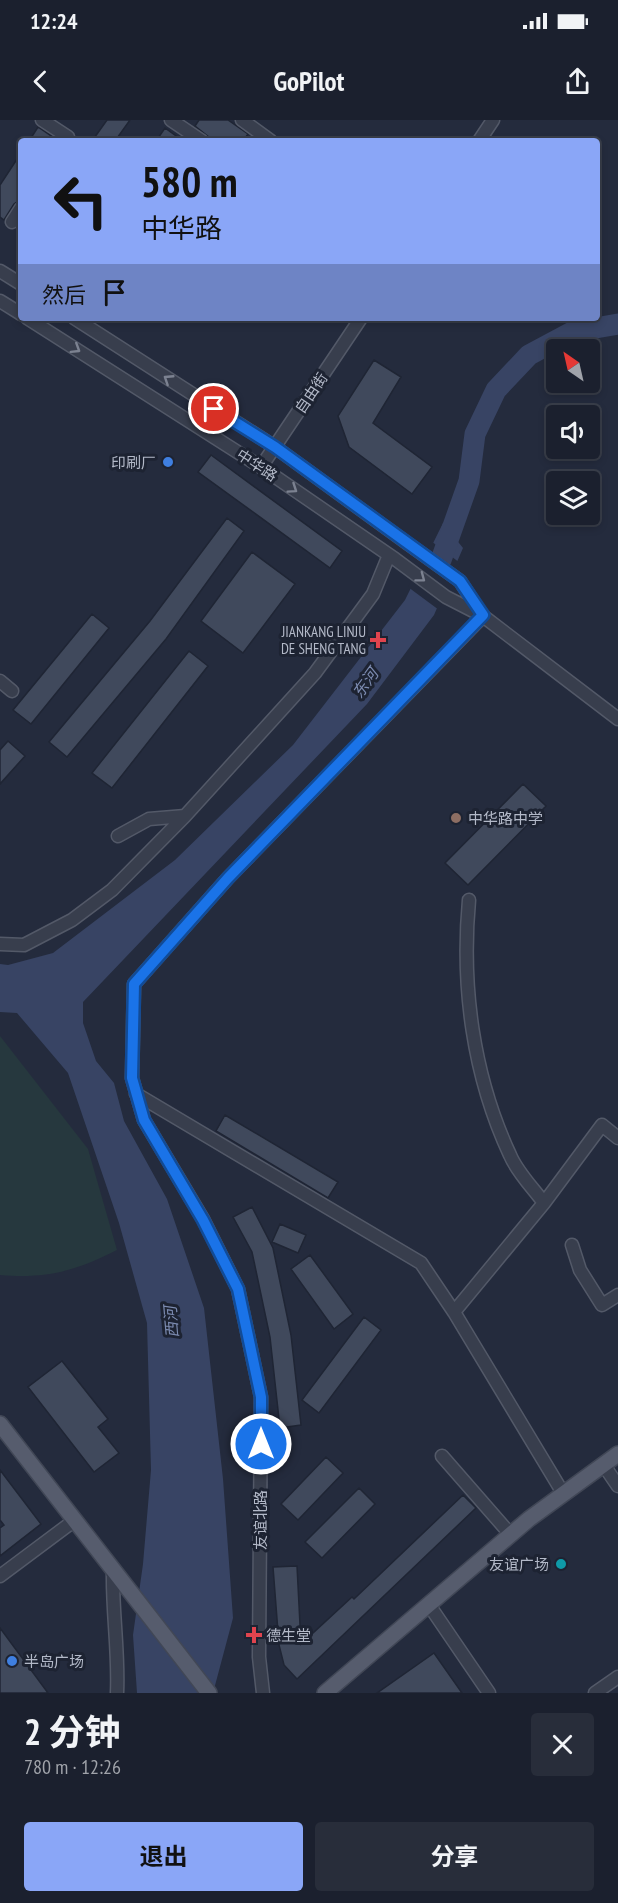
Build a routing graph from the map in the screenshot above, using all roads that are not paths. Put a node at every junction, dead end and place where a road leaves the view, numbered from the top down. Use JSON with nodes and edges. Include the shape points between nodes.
{"nodes":[{"id":1,"x":42,"y":120,"type":"edge"},
{"id":2,"x":171,"y":120,"type":"edge"},
{"id":3,"x":242,"y":120,"type":"edge"},
{"id":4,"x":494,"y":120,"type":"edge"},
{"id":5,"x":67,"y":138,"type":"edge"},
{"id":6,"x":198,"y":138,"type":"edge"},
{"id":7,"x":267,"y":138,"type":"edge"},
{"id":8,"x":481,"y":138,"type":"edge"},
{"id":9,"x":18,"y":213,"type":"edge"},
{"id":10,"x":12,"y":222,"type":"dead end"},
{"id":11,"x":0,"y":271,"type":"edge"},
{"id":12,"x":18,"y":282,"type":"edge"},
{"id":13,"x":0,"y":301,"type":"edge"},
{"id":14,"x":18,"y":312,"type":"edge"},
{"id":15,"x":32,"y":321,"type":"edge"},
{"id":16,"x":79,"y":321,"type":"edge"},
{"id":17,"x":359,"y":321,"type":"edge"},
{"id":18,"x":275,"y":447,"type":"junction"},
{"id":19,"x":261,"y":467,"type":"junction"},
{"id":20,"x":392,"y":557,"type":"junction"},
{"id":21,"x":483,"y":615,"type":"junction"},
{"id":22,"x":0,"y":681,"type":"edge"},
{"id":23,"x":12,"y":691,"type":"dead end"},
{"id":24,"x":618,"y":719,"type":"edge"},
{"id":25,"x":185,"y":816,"type":"junction"},
{"id":26,"x":118,"y":836,"type":"dead end"},
{"id":27,"x":469,"y":900,"type":"dead end"},
{"id":28,"x":0,"y":944,"type":"edge"},
{"id":29,"x":136,"y":1094,"type":"junction"},
{"id":30,"x":618,"y":1138,"type":"edge"},
{"id":31,"x":544,"y":1203,"type":"junction"},
{"id":32,"x":572,"y":1245,"type":"dead end"},
{"id":33,"x":618,"y":1295,"type":"edge"},
{"id":34,"x":454,"y":1312,"type":"junction"},
{"id":35,"x":0,"y":1424,"type":"edge"},
{"id":36,"x":618,"y":1454,"type":"edge"},
{"id":37,"x":442,"y":1456,"type":"dead end"},
{"id":38,"x":603,"y":1464,"type":"junction"},
{"id":39,"x":618,"y":1486,"type":"edge"},
{"id":40,"x":563,"y":1493,"type":"junction"},
{"id":41,"x":75,"y":1520,"type":"junction"},
{"id":42,"x":511,"y":1534,"type":"junction"},
{"id":43,"x":113,"y":1570,"type":"junction"},
{"id":44,"x":0,"y":1576,"type":"edge"},
{"id":45,"x":429,"y":1605,"type":"junction"},
{"id":46,"x":618,"y":1677,"type":"edge"},
{"id":47,"x":117,"y":1693,"type":"edge"},
{"id":48,"x":209,"y":1693,"type":"edge"},
{"id":49,"x":263,"y":1693,"type":"edge"},
{"id":50,"x":325,"y":1693,"type":"edge"},
{"id":51,"x":489,"y":1693,"type":"edge"},
{"id":52,"x":595,"y":1693,"type":"edge"}],
"edges":[{"from":1,"to":5,"type":"street"},
{"from":2,"to":6,"type":"street"},
{"from":3,"to":7,"type":"street"},
{"from":4,"to":8,"type":"street"},
{"from":9,"to":10,"type":"street"},
{"from":11,"to":12,"type":"street"},
{"from":13,"to":14,"type":"street"},
{"from":15,"to":19,"type":"street","name":"中华路","one_way":true},
{"from":18,"to":16,"type":"street","name":"中华路","one_way":true},
{"from":17,"to":18,"type":"street","name":"自由街"},
{"from":18,"to":19,"type":"street","name":"自由街"},
{"from":18,"to":21,"type":"street","name":"中华路","via":[[460,581]]},
{"from":19,"to":20,"type":"street","name":"中华路","one_way":true},
{"from":20,"to":21,"type":"street","name":"中华路","one_way":true,"via":[[446,597]]},
{"from":20,"to":25,"type":"street","via":[[373,594],[315,673]]},
{"from":21,"to":24,"type":"street","name":"中华路"},
{"from":21,"to":29,"type":"street","name":"友谊北路","via":[[228,878],[134,984],[132,1078]]},
{"from":22,"to":23,"type":"street"},
{"from":25,"to":26,"type":"street","via":[[149,819]]},
{"from":25,"to":28,"type":"street","via":[[112,890],[72,920],[24,945]]},
{"from":27,"to":31,"type":"street","via":[[465,941],[470,1013],[488,1099],[510,1157]]},
{"from":29,"to":34,"type":"street","via":[[421,1263]]},
{"from":29,"to":49,"type":"street","name":"友谊北路","via":[[144,1120],[238,1289],[261,1397],[259,1657]]},
{"from":30,"to":31,"type":"street","via":[[602,1125]]},
{"from":31,"to":34,"type":"street"},
{"from":32,"to":33,"type":"street","via":[[580,1270],[602,1305]]},
{"from":34,"to":40,"type":"street"},
{"from":35,"to":41,"type":"main road"},
{"from":36,"to":38,"type":"main road"},
{"from":37,"to":42,"type":"street"},
{"from":38,"to":39,"type":"street"},
{"from":38,"to":40,"type":"main road"},
{"from":40,"to":42,"type":"main road"},
{"from":41,"to":43,"type":"main road"},
{"from":41,"to":44,"type":"street"},
{"from":42,"to":45,"type":"main road"},
{"from":43,"to":47,"type":"street"},
{"from":43,"to":48,"type":"main road"},
{"from":45,"to":50,"type":"main road"},
{"from":45,"to":51,"type":"street"},
{"from":46,"to":52,"type":"street"}]}
